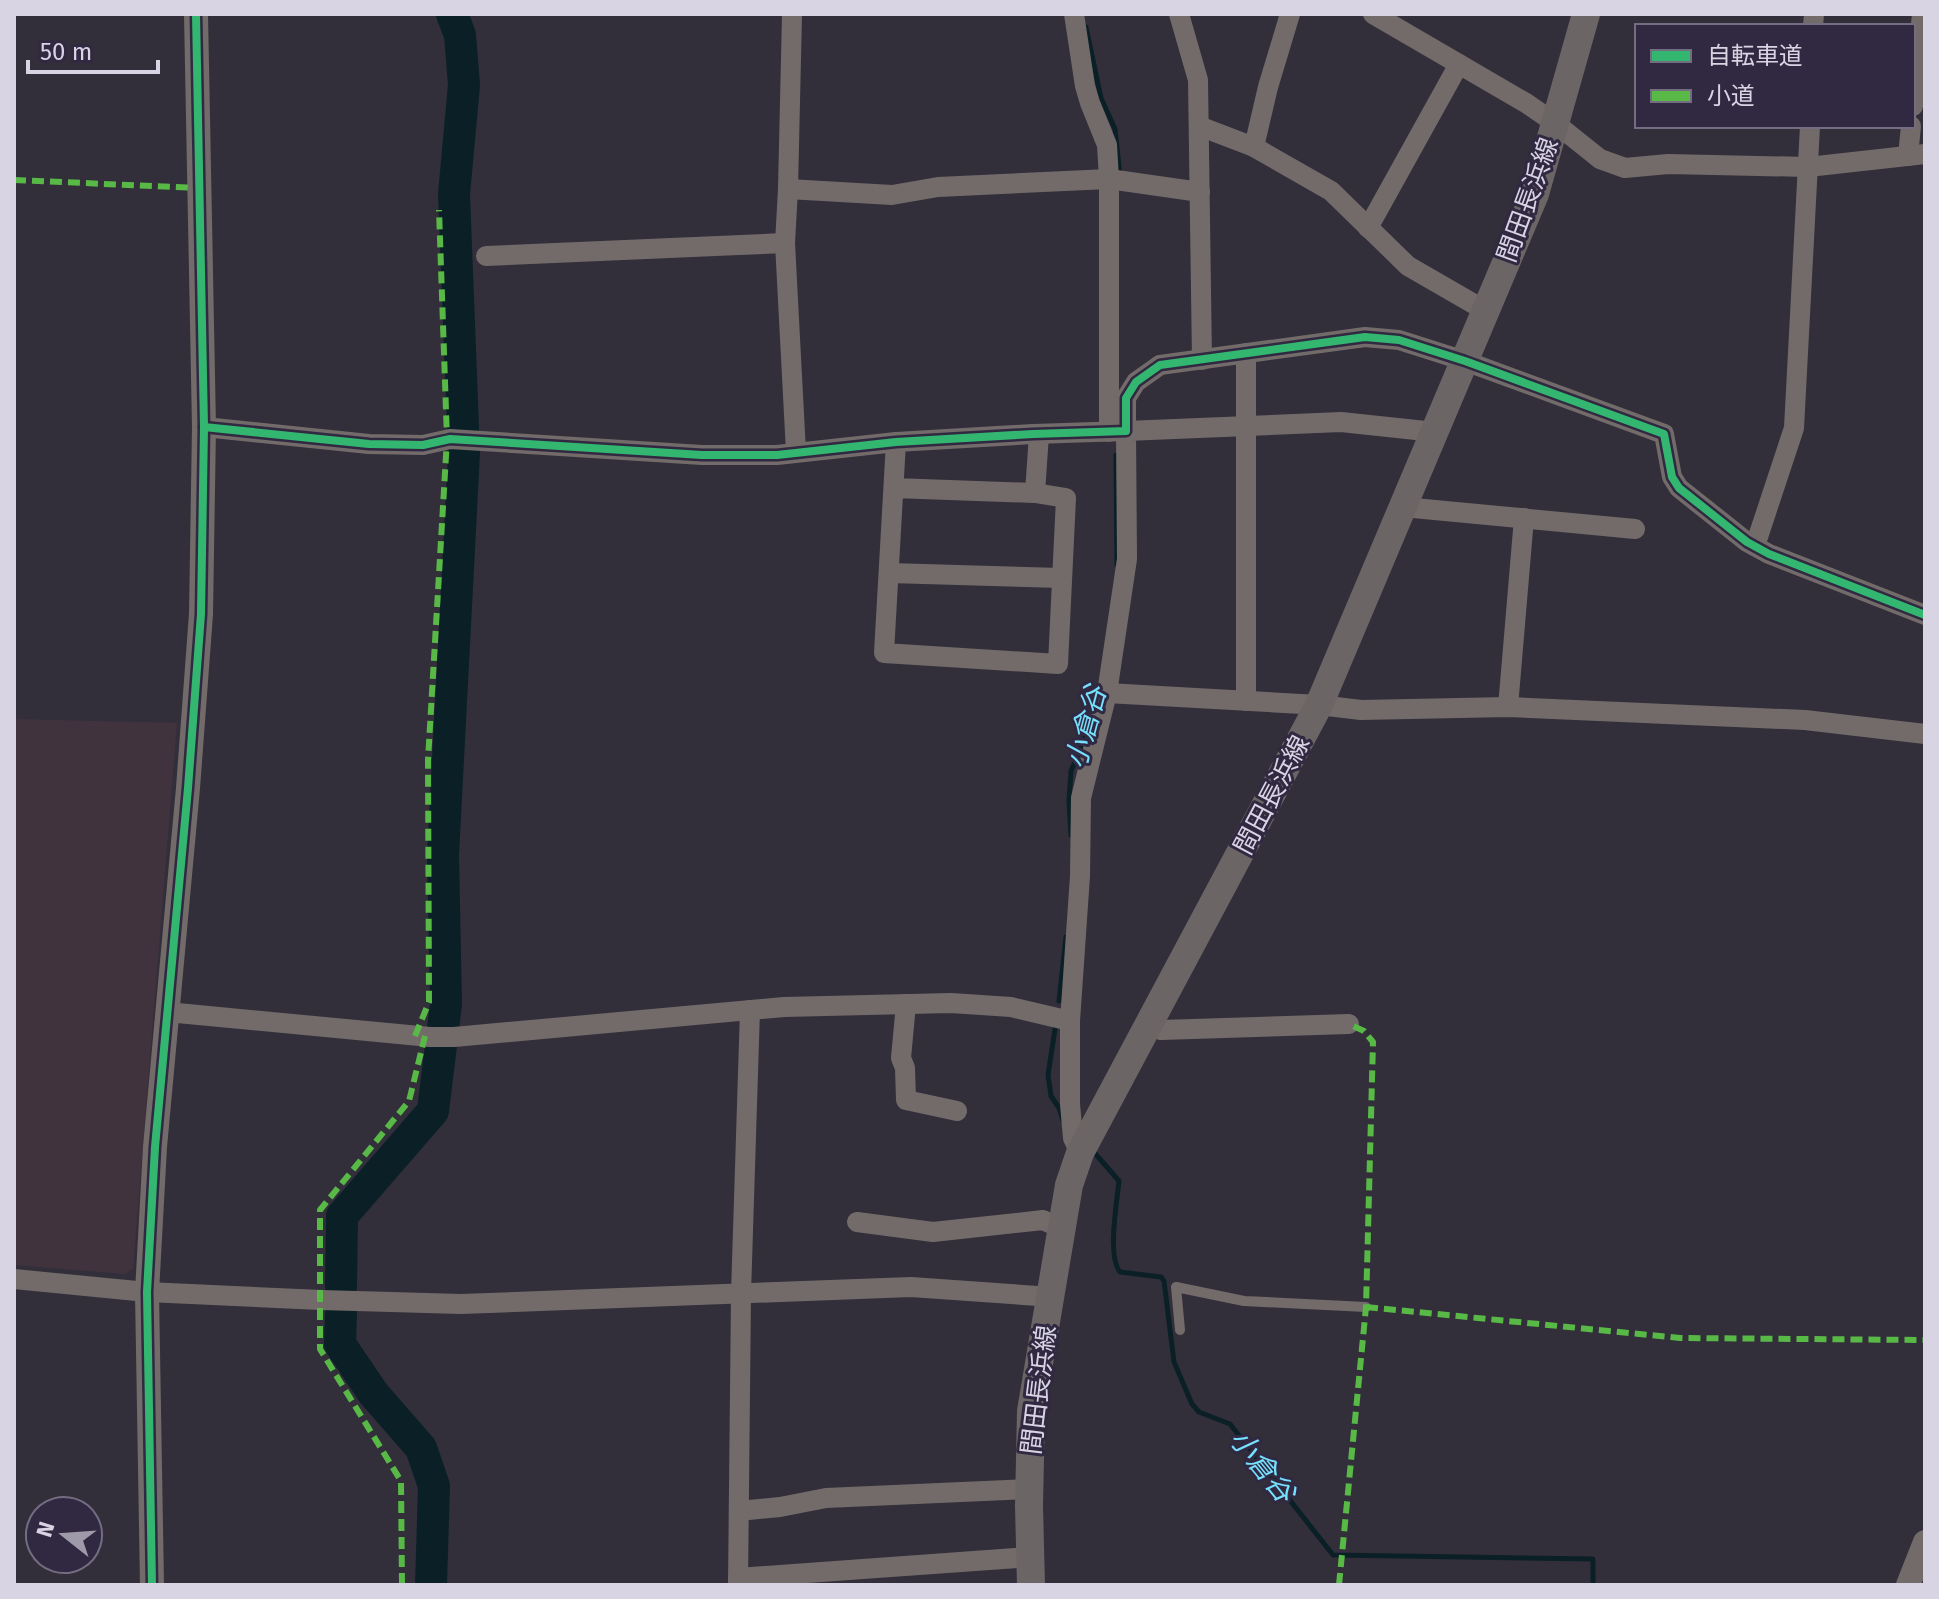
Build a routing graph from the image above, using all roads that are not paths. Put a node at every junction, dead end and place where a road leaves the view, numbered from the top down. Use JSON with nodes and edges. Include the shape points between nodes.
{"nodes":[{"id":1,"x":196,"y":14,"type":"edge"},
{"id":2,"x":792,"y":14,"type":"edge"},
{"id":3,"x":1074,"y":14,"type":"edge"},
{"id":4,"x":1179,"y":14,"type":"edge"},
{"id":5,"x":1290,"y":14,"type":"edge"},
{"id":6,"x":1586,"y":14,"type":"edge"},
{"id":7,"x":1922,"y":14,"type":"edge"},
{"id":8,"x":1383,"y":17,"type":"edge"},
{"id":9,"x":1459,"y":64,"type":"junction"},
{"id":10,"x":1915,"y":86,"type":"edge"},
{"id":11,"x":1555,"y":123,"type":"junction"},
{"id":12,"x":1199,"y":126,"type":"junction"},
{"id":13,"x":1810,"y":128,"type":"edge"},
{"id":14,"x":1911,"y":128,"type":"edge"},
{"id":15,"x":1254,"y":147,"type":"junction"},
{"id":16,"x":1917,"y":155,"type":"edge"},
{"id":17,"x":1808,"y":167,"type":"junction"},
{"id":18,"x":1109,"y":179,"type":"junction"},
{"id":19,"x":788,"y":189,"type":"junction"},
{"id":20,"x":1200,"y":192,"type":"junction"},
{"id":21,"x":1368,"y":228,"type":"junction"},
{"id":22,"x":785,"y":243,"type":"junction"},
{"id":23,"x":486,"y":256,"type":"dead end"},
{"id":24,"x":1486,"y":311,"type":"junction"},
{"id":25,"x":1246,"y":353,"type":"junction"},
{"id":26,"x":1202,"y":360,"type":"junction"},
{"id":27,"x":1465,"y":361,"type":"junction"},
{"id":28,"x":1245,"y":426,"type":"junction"},
{"id":29,"x":204,"y":427,"type":"junction"},
{"id":30,"x":1117,"y":431,"type":"junction"},
{"id":31,"x":1435,"y":432,"type":"junction"},
{"id":32,"x":1039,"y":434,"type":"junction"},
{"id":33,"x":896,"y":442,"type":"junction"},
{"id":34,"x":796,"y":452,"type":"junction"},
{"id":35,"x":894,"y":488,"type":"junction"},
{"id":36,"x":1035,"y":493,"type":"junction"},
{"id":37,"x":1403,"y":507,"type":"junction"},
{"id":38,"x":1524,"y":518,"type":"junction"},
{"id":39,"x":1635,"y":529,"type":"dead end"},
{"id":40,"x":1755,"y":546,"type":"junction"},
{"id":41,"x":889,"y":573,"type":"junction"},
{"id":42,"x":1062,"y":578,"type":"junction"},
{"id":43,"x":1925,"y":615,"type":"edge"},
{"id":44,"x":1107,"y":693,"type":"junction"},
{"id":45,"x":1246,"y":701,"type":"junction"},
{"id":46,"x":1319,"y":705,"type":"junction"},
{"id":47,"x":1508,"y":707,"type":"junction"},
{"id":48,"x":1925,"y":734,"type":"edge"},
{"id":49,"x":906,"y":1004,"type":"junction"},
{"id":50,"x":750,"y":1010,"type":"junction"},
{"id":51,"x":167,"y":1012,"type":"junction"},
{"id":52,"x":1070,"y":1021,"type":"junction"},
{"id":53,"x":1349,"y":1024,"type":"dead end"},
{"id":54,"x":1149,"y":1026,"type":"junction"},
{"id":55,"x":957,"y":1111,"type":"dead end"},
{"id":56,"x":1080,"y":1153,"type":"junction"},
{"id":57,"x":857,"y":1222,"type":"dead end"},
{"id":58,"x":1062,"y":1229,"type":"junction"},
{"id":59,"x":14,"y":1279,"type":"edge"},
{"id":60,"x":147,"y":1292,"type":"junction"},
{"id":61,"x":741,"y":1294,"type":"junction"},
{"id":62,"x":1052,"y":1297,"type":"junction"},
{"id":63,"x":1366,"y":1307,"type":"dead end"},
{"id":64,"x":1180,"y":1330,"type":"dead end"},
{"id":65,"x":1029,"y":1489,"type":"junction"},
{"id":66,"x":739,"y":1511,"type":"junction"},
{"id":67,"x":1925,"y":1542,"type":"edge"},
{"id":68,"x":1031,"y":1571,"type":"edge"},
{"id":69,"x":738,"y":1582,"type":"edge"},
{"id":70,"x":152,"y":1585,"type":"edge"},
{"id":71,"x":1908,"y":1585,"type":"edge"}],
"edges":[{"from":1,"to":29,"type":"street"},
{"from":2,"to":19,"type":"street"},
{"from":3,"to":18,"type":"street","via":[[1085,86],[1107,145]]},
{"from":4,"to":12,"type":"street","via":[[1198,80]]},
{"from":5,"to":15,"type":"street"},
{"from":6,"to":11,"type":"main road","name":"間田長浜線"},
{"from":7,"to":10,"type":"street"},
{"from":8,"to":9,"type":"street"},
{"from":9,"to":11,"type":"street"},
{"from":9,"to":21,"type":"street"},
{"from":11,"to":17,"type":"street","via":[[1600,159],[1625,168]]},
{"from":11,"to":24,"type":"main road","name":"間田長浜線","via":[[1535,194]]},
{"from":12,"to":15,"type":"street"},
{"from":12,"to":20,"type":"street"},
{"from":13,"to":17,"type":"street"},
{"from":14,"to":16,"type":"street"},
{"from":15,"to":21,"type":"street","via":[[1331,191]]},
{"from":16,"to":17,"type":"street"},
{"from":17,"to":40,"type":"street","via":[[1794,428]]},
{"from":18,"to":19,"type":"street","via":[[938,187],[892,195]]},
{"from":18,"to":20,"type":"street"},
{"from":18,"to":30,"type":"street"},
{"from":19,"to":22,"type":"street"},
{"from":20,"to":26,"type":"street"},
{"from":21,"to":24,"type":"street","via":[[1408,266]]},
{"from":22,"to":23,"type":"street"},
{"from":22,"to":34,"type":"street"},
{"from":24,"to":27,"type":"main road","name":"間田長浜線"},
{"from":25,"to":26,"type":"street"},
{"from":25,"to":27,"type":"street","via":[[1365,337],[1399,340]]},
{"from":25,"to":28,"type":"street"},
{"from":26,"to":30,"type":"street","via":[[1160,365],[1136,382]]},
{"from":27,"to":31,"type":"main road","name":"間田長浜線"},
{"from":27,"to":40,"type":"street","via":[[1664,434],[1679,488]]},
{"from":28,"to":30,"type":"street"},
{"from":28,"to":31,"type":"street","via":[[1341,422]]},
{"from":28,"to":45,"type":"street"},
{"from":29,"to":34,"type":"street","via":[[369,444],[423,445],[450,439],[702,455]]},
{"from":29,"to":51,"type":"street","via":[[201,614]]},
{"from":30,"to":32,"type":"street"},
{"from":30,"to":44,"type":"street","via":[[1127,559]]},
{"from":31,"to":37,"type":"main road","name":"間田長浜線"},
{"from":32,"to":33,"type":"street"},
{"from":32,"to":36,"type":"street"},
{"from":33,"to":34,"type":"street"},
{"from":33,"to":35,"type":"street"},
{"from":35,"to":36,"type":"street"},
{"from":35,"to":41,"type":"street"},
{"from":36,"to":42,"type":"street","via":[[1066,498]]},
{"from":37,"to":38,"type":"street"},
{"from":37,"to":46,"type":"main road","name":"間田長浜線"},
{"from":38,"to":39,"type":"street"},
{"from":38,"to":47,"type":"street"},
{"from":40,"to":43,"type":"street"},
{"from":41,"to":42,"type":"street"},
{"from":41,"to":42,"type":"street","via":[[884,653],[1058,664]]},
{"from":44,"to":45,"type":"street"},
{"from":44,"to":52,"type":"street","via":[[1081,798]]},
{"from":45,"to":46,"type":"street"},
{"from":46,"to":47,"type":"street","via":[[1361,710]]},
{"from":46,"to":54,"type":"main road","name":"間田長浜線"},
{"from":47,"to":48,"type":"street","via":[[1805,720]]},
{"from":49,"to":50,"type":"street"},
{"from":49,"to":52,"type":"street","via":[[1011,1007]]},
{"from":49,"to":55,"type":"street","via":[[901,1058],[906,1100]]},
{"from":50,"to":51,"type":"street","via":[[454,1037]]},
{"from":50,"to":61,"type":"street"},
{"from":51,"to":60,"type":"street"},
{"from":52,"to":56,"type":"street","via":[[1072,1127]]},
{"from":53,"to":54,"type":"street","via":[[1161,1030]]},
{"from":54,"to":56,"type":"main road","name":"間田長浜線"},
{"from":56,"to":58,"type":"main road","name":"間田長浜線"},
{"from":57,"to":58,"type":"street","via":[[933,1232],[1043,1220]]},
{"from":58,"to":62,"type":"main road","name":"間田長浜線"},
{"from":59,"to":60,"type":"street"},
{"from":60,"to":61,"type":"street","via":[[461,1304]]},
{"from":60,"to":70,"type":"street"},
{"from":61,"to":62,"type":"street","via":[[911,1287]]},
{"from":61,"to":66,"type":"street"},
{"from":62,"to":65,"type":"main road","name":"間田長浜線","via":[[1031,1411]]},
{"from":63,"to":64,"type":"lane","via":[[1244,1301],[1176,1287]]},
{"from":65,"to":66,"type":"street","via":[[826,1498]]},
{"from":65,"to":68,"type":"main road","name":"間田長浜線"},
{"from":66,"to":69,"type":"street"},
{"from":67,"to":71,"type":"street"},
{"from":68,"to":69,"type":"street"}]}
